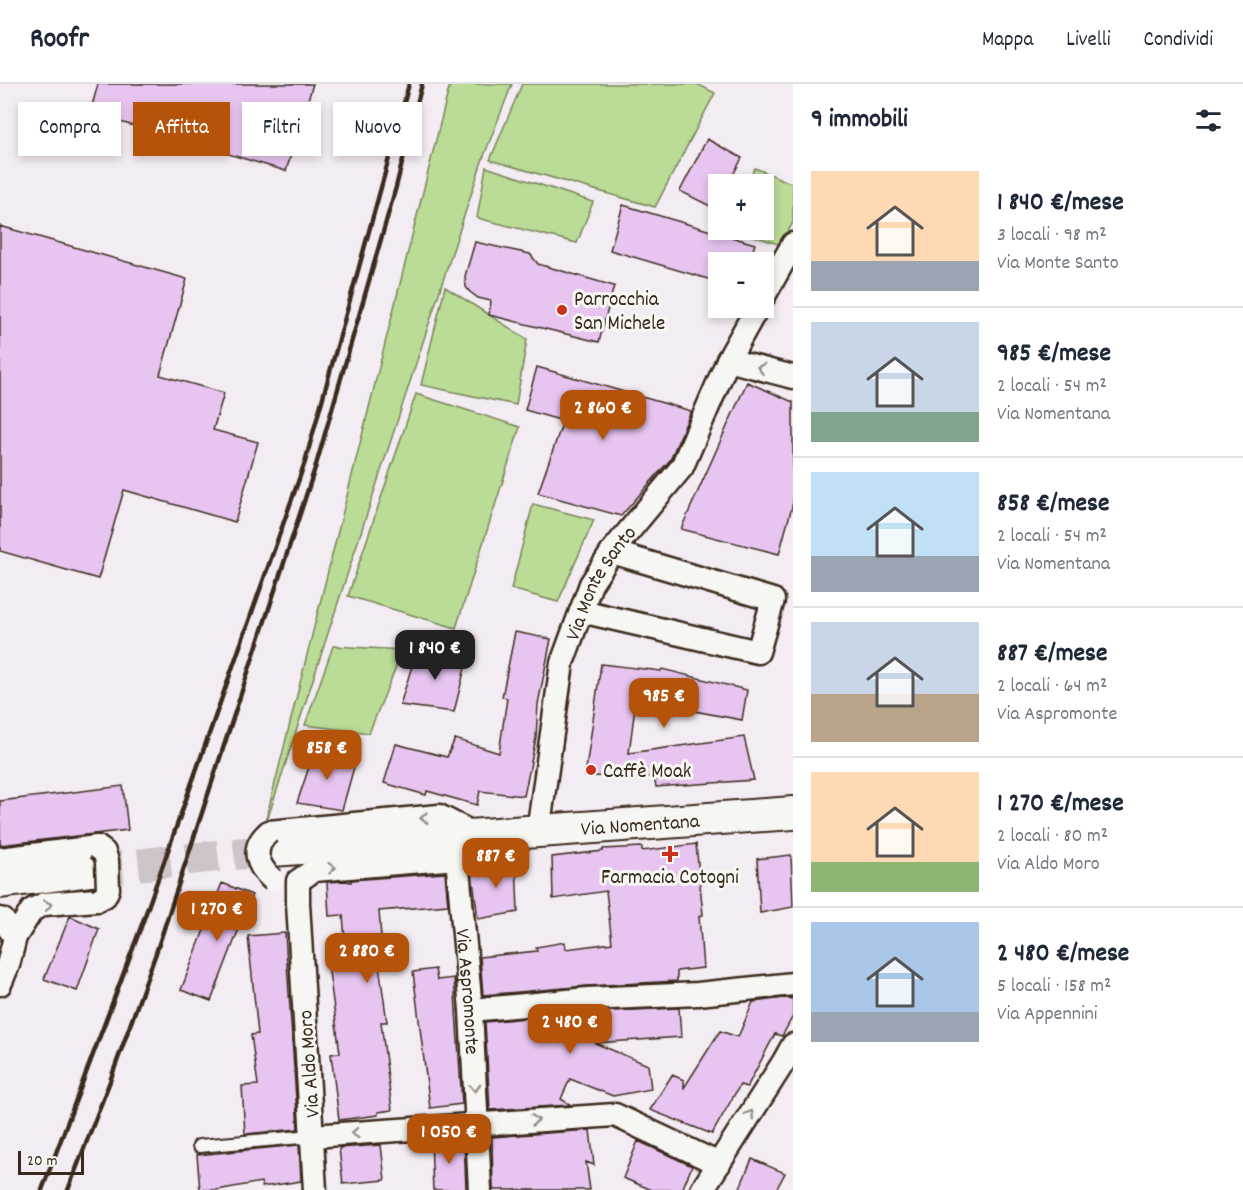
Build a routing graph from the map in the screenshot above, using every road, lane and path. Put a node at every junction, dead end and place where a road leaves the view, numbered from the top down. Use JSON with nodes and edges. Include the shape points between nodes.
{"nodes":[{"id":1,"x":793,"y":244,"type":"edge"},
{"id":2,"x":774,"y":278,"type":"edge"},
{"id":3,"x":751,"y":318,"type":"edge"},
{"id":4,"x":728,"y":360,"type":"junction"},
{"id":5,"x":793,"y":376,"type":"edge"},
{"id":6,"x":612,"y":552,"type":"junction"},
{"id":7,"x":581,"y":611,"type":"junction"},
{"id":8,"x":793,"y":813,"type":"edge"},
{"id":9,"x":538,"y":832,"type":"junction"},
{"id":10,"x":467,"y":847,"type":"junction"},
{"id":11,"x":272,"y":854,"type":"joint"},
{"id":12,"x":0,"y":859,"type":"edge"},
{"id":13,"x":94,"y":859,"type":"junction"},
{"id":14,"x":0,"y":882,"type":"edge"},
{"id":15,"x":298,"y":903,"type":"junction"},
{"id":16,"x":0,"y":919,"type":"edge"},
{"id":17,"x":15,"y":937,"type":"junction"},
{"id":18,"x":0,"y":984,"type":"edge"},
{"id":19,"x":793,"y":984,"type":"edge"},
{"id":20,"x":471,"y":1010,"type":"junction"},
{"id":21,"x":793,"y":1045,"type":"edge"},
{"id":22,"x":477,"y":1124,"type":"junction"},
{"id":23,"x":312,"y":1137,"type":"junction"},
{"id":24,"x":199,"y":1146,"type":"dead end"},
{"id":25,"x":719,"y":1164,"type":"junction"},
{"id":26,"x":315,"y":1190,"type":"edge"},
{"id":27,"x":480,"y":1190,"type":"edge"},
{"id":28,"x":702,"y":1190,"type":"edge"}],
"edges":[{"from":1,"to":2,"type":"street"},
{"from":3,"to":4,"type":"street","name":"Via Monte Santo"},
{"from":5,"to":4,"type":"street","one_way":true},
{"from":4,"to":6,"type":"street","name":"Via Monte Santo","via":[[682,467]]},
{"from":6,"to":7,"type":"street","name":"Via Monte Santo","via":[[591,584]]},
{"from":6,"to":7,"type":"street","via":[[772,600],[758,652]]},
{"from":7,"to":9,"type":"street","name":"Via Monte Santo","via":[[562,663]]},
{"from":8,"to":9,"type":"main road","name":"Via Nomentana"},
{"from":9,"to":10,"type":"main road","name":"Via Nomentana"},
{"from":10,"to":11,"type":"main road","name":"Via Nomentana"},
{"from":15,"to":10,"type":"street","name":"Via Aldo Moro","one_way":true,"via":[[298,881],[314,870]]},
{"from":10,"to":20,"type":"street","name":"Via Aspromonte"},
{"from":11,"to":15,"type":"street"},
{"from":12,"to":13,"type":"street"},
{"from":13,"to":14,"type":"main road"},
{"from":17,"to":13,"type":"street","one_way":true,"bridge":true,"via":[[32,910],[44,904],[105,896],[108,889],[104,852]]},
{"from":15,"to":23,"type":"street","name":"Via Aldo Moro"},
{"from":16,"to":17,"type":"street"},
{"from":17,"to":18,"type":"street"},
{"from":19,"to":20,"type":"street"},
{"from":20,"to":22,"type":"street","name":"Via Aspromonte","one_way":true},
{"from":25,"to":21,"type":"street","one_way":true},
{"from":22,"to":23,"type":"street","one_way":true},
{"from":22,"to":25,"type":"street","one_way":true,"via":[[615,1115]]},
{"from":22,"to":27,"type":"street","name":"Via Aspromonte"},
{"from":23,"to":24,"type":"lane"},
{"from":23,"to":26,"type":"street","name":"Via Aldo Moro"},
{"from":25,"to":28,"type":"street"}]}
